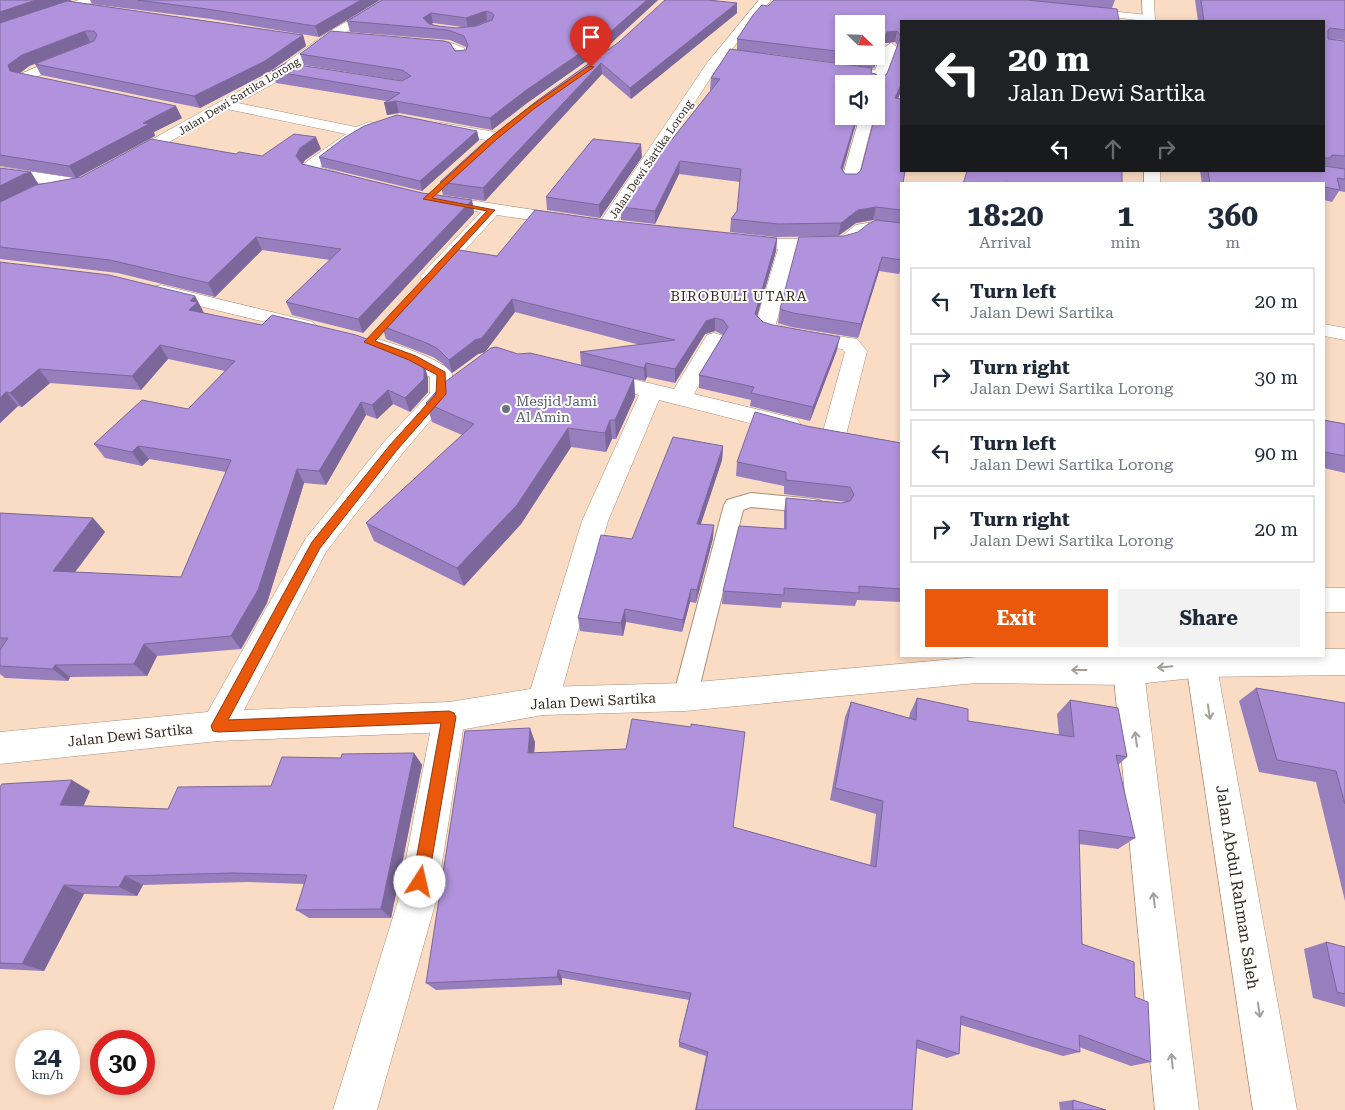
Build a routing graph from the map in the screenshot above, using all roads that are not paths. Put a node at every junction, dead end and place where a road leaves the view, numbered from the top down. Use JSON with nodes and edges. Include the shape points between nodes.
{"nodes":[{"id":1,"x":90,"y":0,"type":"edge"},
{"id":2,"x":392,"y":0,"type":"edge"},
{"id":3,"x":765,"y":0,"type":"edge"},
{"id":4,"x":1148,"y":0,"type":"edge"},
{"id":5,"x":71,"y":6,"type":"junction"},
{"id":6,"x":1072,"y":10,"type":"edge"},
{"id":7,"x":100,"y":11,"type":"edge"},
{"id":8,"x":359,"y":18,"type":"junction"},
{"id":9,"x":1149,"y":20,"type":"edge"},
{"id":10,"x":378,"y":21,"type":"edge"},
{"id":11,"x":0,"y":30,"type":"edge"},
{"id":12,"x":351,"y":38,"type":"edge"},
{"id":13,"x":462,"y":38,"type":"edge"},
{"id":14,"x":303,"y":40,"type":"edge"},
{"id":15,"x":326,"y":40,"type":"junction"},
{"id":16,"x":400,"y":42,"type":"edge"},
{"id":17,"x":449,"y":46,"type":"junction"},
{"id":18,"x":891,"y":48,"type":"edge"},
{"id":19,"x":86,"y":50,"type":"edge"},
{"id":20,"x":721,"y":54,"type":"junction"},
{"id":21,"x":740,"y":56,"type":"edge"},
{"id":22,"x":462,"y":57,"type":"edge"},
{"id":23,"x":289,"y":68,"type":"junction"},
{"id":24,"x":828,"y":68,"type":"edge"},
{"id":25,"x":308,"y":71,"type":"edge"},
{"id":26,"x":857,"y":75,"type":"edge"},
{"id":27,"x":880,"y":75,"type":"edge"},
{"id":28,"x":71,"y":89,"type":"edge"},
{"id":29,"x":226,"y":105,"type":"junction"},
{"id":30,"x":189,"y":113,"type":"edge"},
{"id":31,"x":207,"y":116,"type":"junction"},
{"id":32,"x":380,"y":122,"type":"edge"},
{"id":33,"x":428,"y":124,"type":"edge"},
{"id":34,"x":865,"y":125,"type":"edge"},
{"id":35,"x":358,"y":132,"type":"junction"},
{"id":36,"x":493,"y":139,"type":"edge"},
{"id":37,"x":115,"y":166,"type":"edge"},
{"id":38,"x":0,"y":172,"type":"edge"},
{"id":39,"x":98,"y":175,"type":"edge"},
{"id":40,"x":849,"y":182,"type":"edge"},
{"id":41,"x":360,"y":183,"type":"edge"},
{"id":42,"x":82,"y":184,"type":"junction"},
{"id":43,"x":440,"y":186,"type":"dead end"},
{"id":44,"x":39,"y":192,"type":"edge"},
{"id":45,"x":492,"y":210,"type":"junction"},
{"id":46,"x":606,"y":226,"type":"junction"},
{"id":47,"x":625,"y":228,"type":"edge"},
{"id":48,"x":900,"y":230,"type":"edge"},
{"id":49,"x":719,"y":238,"type":"edge"},
{"id":50,"x":789,"y":244,"type":"junction"},
{"id":51,"x":147,"y":288,"type":"edge"},
{"id":52,"x":414,"y":293,"type":"edge"},
{"id":53,"x":321,"y":330,"type":"edge"},
{"id":54,"x":1325,"y":330,"type":"edge"},
{"id":55,"x":1345,"y":334,"type":"edge"},
{"id":56,"x":370,"y":336,"type":"dead end"},
{"id":57,"x":714,"y":339,"type":"dead end"},
{"id":58,"x":578,"y":373,"type":"edge"},
{"id":59,"x":652,"y":391,"type":"junction"},
{"id":60,"x":680,"y":398,"type":"junction"},
{"id":61,"x":839,"y":508,"type":"edge"},
{"id":62,"x":1325,"y":600,"type":"edge"},
{"id":63,"x":1345,"y":600,"type":"edge"},
{"id":64,"x":1004,"y":657,"type":"edge"},
{"id":65,"x":1201,"y":660,"type":"edge"},
{"id":66,"x":1345,"y":662,"type":"edge"},
{"id":67,"x":1128,"y":664,"type":"edge"},
{"id":68,"x":977,"y":670,"type":"junction"},
{"id":69,"x":685,"y":697,"type":"junction"},
{"id":70,"x":543,"y":701,"type":"junction"},
{"id":71,"x":449,"y":717,"type":"junction"},
{"id":72,"x":218,"y":726,"type":"junction"},
{"id":73,"x":0,"y":748,"type":"edge"},
{"id":74,"x":355,"y":1110,"type":"edge"},
{"id":75,"x":1177,"y":1110,"type":"edge"},
{"id":76,"x":1275,"y":1110,"type":"edge"}],
"edges":[{"from":1,"to":5,"type":"main road"},
{"from":2,"to":8,"type":"main road","name":"Jalan Dewi Sartika Lorong"},
{"from":3,"to":20,"type":"main road","name":"Jalan Dewi Sartika Lorong"},
{"from":4,"to":9,"type":"main road"},
{"from":5,"to":7,"type":"main road"},
{"from":5,"to":11,"type":"main road"},
{"from":6,"to":9,"type":"main road"},
{"from":8,"to":10,"type":"main road"},
{"from":8,"to":15,"type":"main road","name":"Jalan Dewi Sartika Lorong"},
{"from":12,"to":15,"type":"main road"},
{"from":13,"to":17,"type":"main road"},
{"from":14,"to":15,"type":"main road"},
{"from":15,"to":23,"type":"main road","name":"Jalan Dewi Sartika Lorong"},
{"from":16,"to":17,"type":"main road"},
{"from":17,"to":22,"type":"main road","via":[[460,51]]},
{"from":18,"to":27,"type":"main road"},
{"from":19,"to":28,"type":"main road","via":[[22,78]]},
{"from":20,"to":21,"type":"main road"},
{"from":20,"to":46,"type":"main road","name":"Jalan Dewi Sartika Lorong"},
{"from":23,"to":25,"type":"main road"},
{"from":23,"to":29,"type":"main road","name":"Jalan Dewi Sartika Lorong"},
{"from":24,"to":26,"type":"main road"},
{"from":29,"to":31,"type":"main road","name":"Jalan Dewi Sartika Lorong"},
{"from":29,"to":35,"type":"main road"},
{"from":30,"to":31,"type":"main road"},
{"from":31,"to":37,"type":"main road","name":"Jalan Dewi Sartika Lorong"},
{"from":32,"to":35,"type":"main road"},
{"from":33,"to":36,"type":"main road"},
{"from":34,"to":40,"type":"main road"},
{"from":35,"to":41,"type":"main road","via":[[310,169]]},
{"from":38,"to":42,"type":"main road"},
{"from":39,"to":42,"type":"main road"},
{"from":42,"to":44,"type":"main road"},
{"from":43,"to":45,"type":"main road","name":"Jalan Dewi Sartika Lorong","via":[[422,198]]},
{"from":45,"to":46,"type":"main road","name":"Jalan Dewi Sartika Lorong"},
{"from":45,"to":52,"type":"main road"},
{"from":46,"to":47,"type":"main road"},
{"from":48,"to":50,"type":"main road","via":[[870,227],[841,243]]},
{"from":49,"to":50,"type":"main road"},
{"from":50,"to":60,"type":"main road","via":[[764,326],[781,333],[849,344],[855,349],[827,434]]},
{"from":51,"to":53,"type":"main road"},
{"from":54,"to":55,"type":"main road"},
{"from":56,"to":72,"type":"main road","via":[[441,374],[451,387],[393,448],[316,545]]},
{"from":57,"to":60,"type":"main road"},
{"from":58,"to":59,"type":"main road"},
{"from":59,"to":60,"type":"main road"},
{"from":59,"to":70,"type":"main road","via":[[595,521]]},
{"from":61,"to":69,"type":"lane","via":[[751,500],[734,505]]},
{"from":62,"to":63,"type":"main road"},
{"from":64,"to":68,"type":"main road"},
{"from":65,"to":66,"type":"main road"},
{"from":65,"to":67,"type":"main road","one_way":true},
{"from":65,"to":76,"type":"main road","name":"Jalan Abdul Rahman Saleh","one_way":true},
{"from":67,"to":68,"type":"main road","one_way":true},
{"from":75,"to":67,"type":"main road","one_way":true},
{"from":68,"to":69,"type":"main road","name":"Jalan Dewi Sartika"},
{"from":69,"to":70,"type":"main road","name":"Jalan Dewi Sartika"},
{"from":70,"to":71,"type":"main road","name":"Jalan Dewi Sartika"},
{"from":71,"to":72,"type":"main road","name":"Jalan Dewi Sartika"},
{"from":71,"to":74,"type":"main road","via":[[417,901]]},
{"from":72,"to":73,"type":"main road","name":"Jalan Dewi Sartika"}]}
